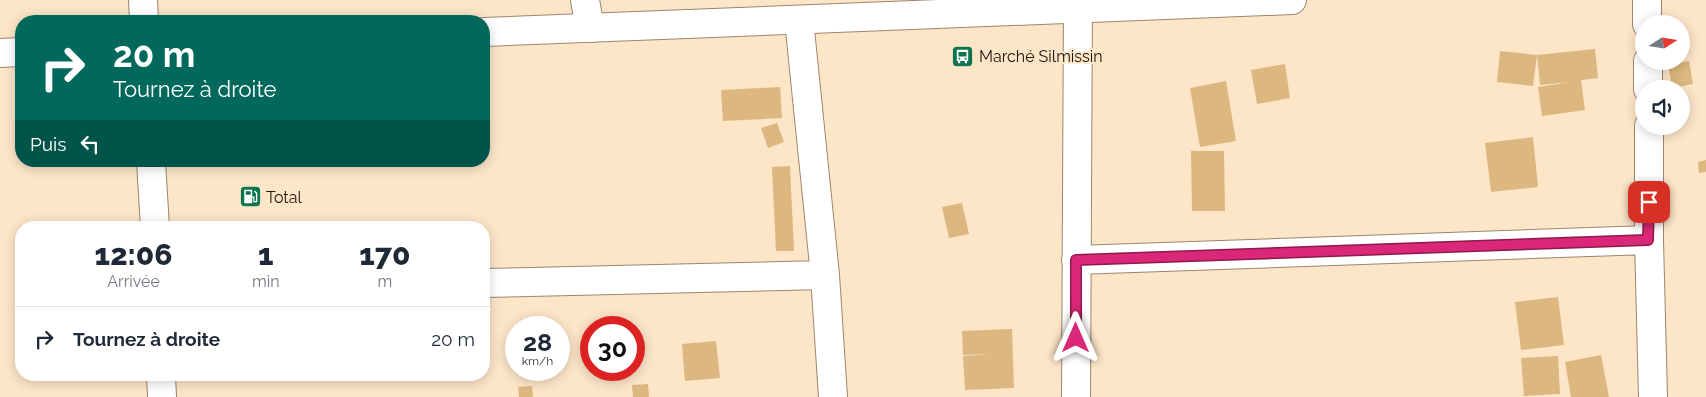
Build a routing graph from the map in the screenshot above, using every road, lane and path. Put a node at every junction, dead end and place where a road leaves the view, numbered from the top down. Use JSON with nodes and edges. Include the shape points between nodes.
{"nodes":[{"id":1,"x":143,"y":0,"type":"edge"},
{"id":2,"x":585,"y":0,"type":"edge"},
{"id":3,"x":1292,"y":0,"type":"edge"},
{"id":4,"x":1647,"y":0,"type":"edge"},
{"id":5,"x":1078,"y":4,"type":"edge"},
{"id":6,"x":144,"y":15,"type":"edge"},
{"id":7,"x":1647,"y":15,"type":"edge"},
{"id":8,"x":799,"y":20,"type":"junction"},
{"id":9,"x":590,"y":28,"type":"junction"},
{"id":10,"x":490,"y":32,"type":"edge"},
{"id":11,"x":15,"y":52,"type":"edge"},
{"id":12,"x":0,"y":53,"type":"edge"},
{"id":13,"x":1649,"y":135,"type":"edge"},
{"id":14,"x":151,"y":167,"type":"edge"},
{"id":15,"x":155,"y":221,"type":"edge"},
{"id":16,"x":1648,"y":240,"type":"junction"},
{"id":17,"x":1076,"y":260,"type":"junction"},
{"id":18,"x":825,"y":276,"type":"junction"},
{"id":19,"x":490,"y":283,"type":"edge"},
{"id":20,"x":162,"y":381,"type":"edge"},
{"id":21,"x":162,"y":397,"type":"edge"},
{"id":22,"x":833,"y":397,"type":"edge"},
{"id":23,"x":1076,"y":397,"type":"edge"},
{"id":24,"x":1653,"y":397,"type":"edge"}],
"edges":[{"from":1,"to":6,"type":"street"},
{"from":2,"to":9,"type":"street"},
{"from":3,"to":5,"type":"street"},
{"from":4,"to":7,"type":"street"},
{"from":5,"to":8,"type":"street"},
{"from":5,"to":17,"type":"street"},
{"from":8,"to":9,"type":"street"},
{"from":8,"to":18,"type":"street"},
{"from":9,"to":10,"type":"street"},
{"from":11,"to":12,"type":"street"},
{"from":13,"to":16,"type":"street"},
{"from":14,"to":15,"type":"street"},
{"from":16,"to":17,"type":"street"},
{"from":16,"to":24,"type":"street"},
{"from":17,"to":23,"type":"street"},
{"from":18,"to":19,"type":"street"},
{"from":18,"to":22,"type":"street"},
{"from":20,"to":21,"type":"street"}]}
